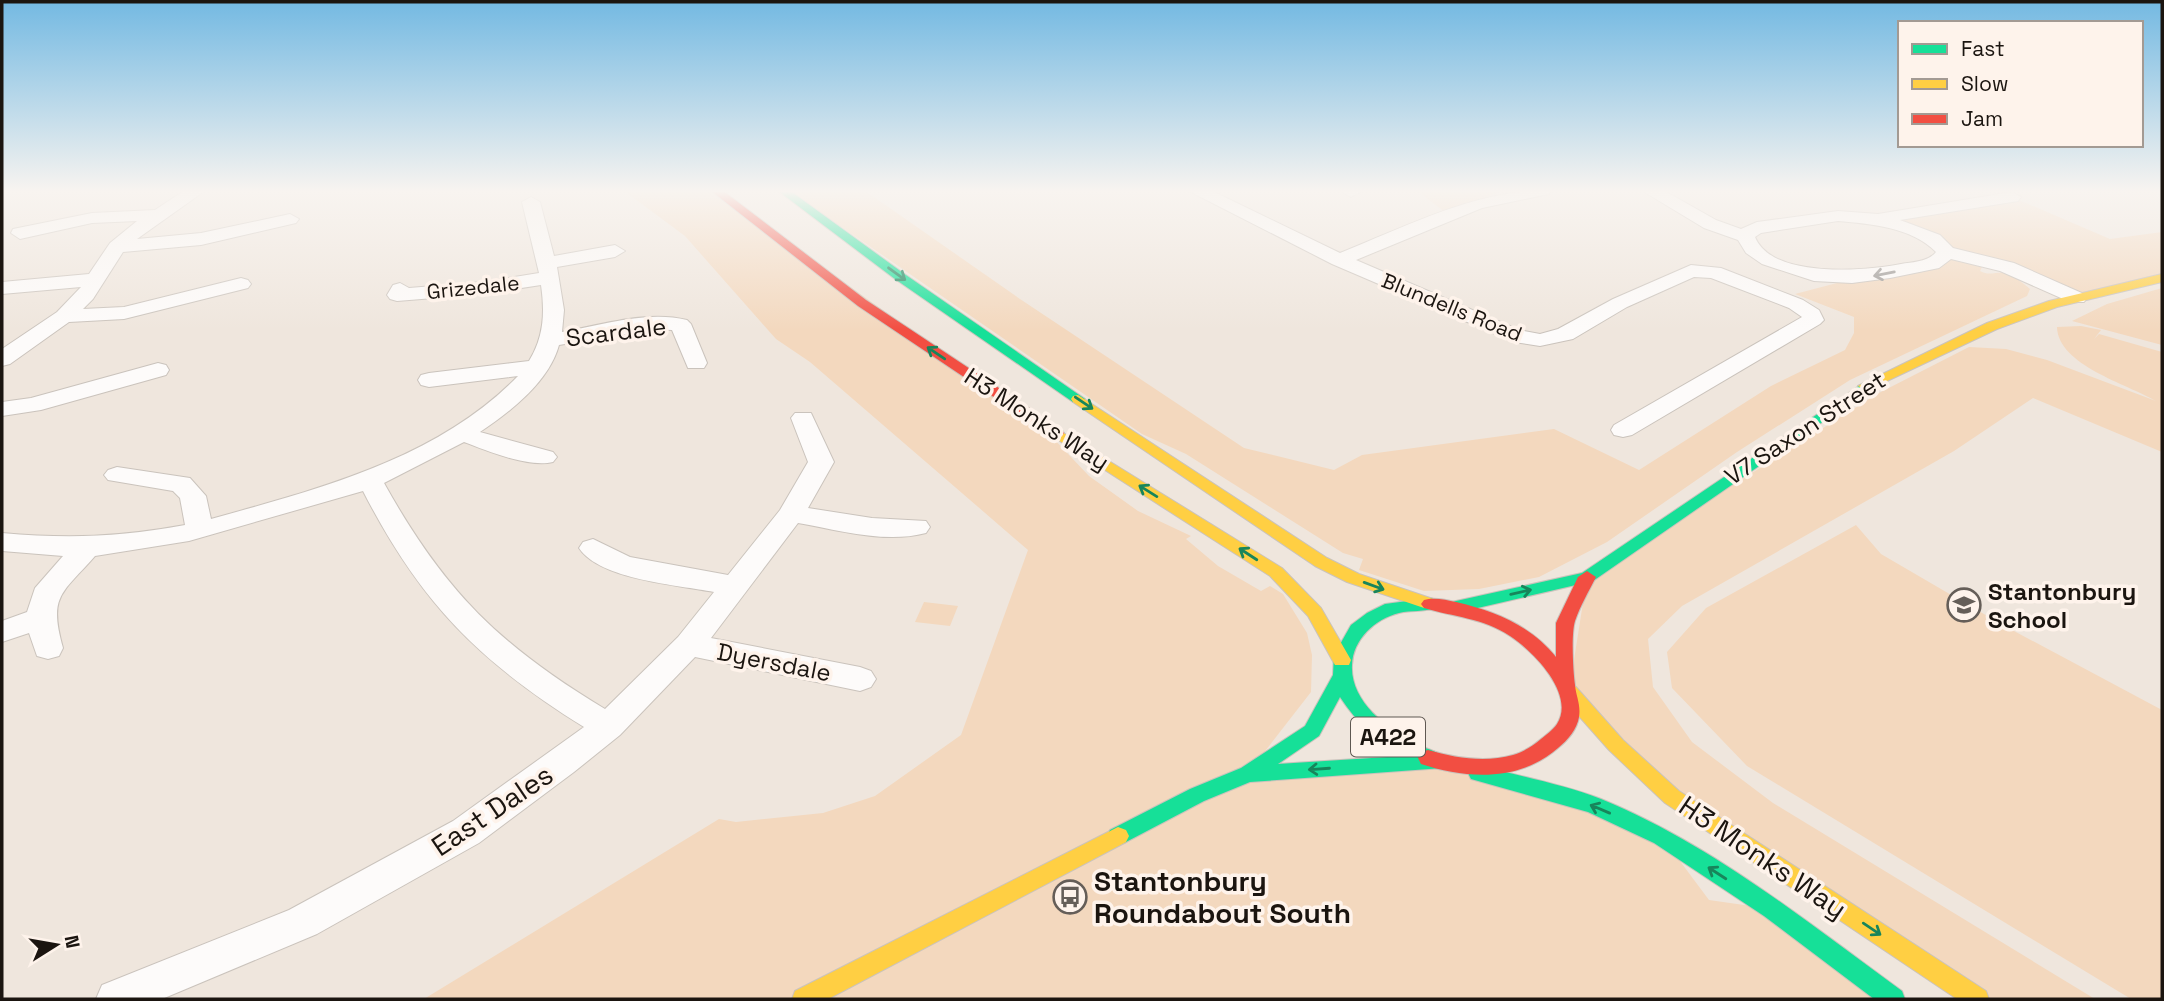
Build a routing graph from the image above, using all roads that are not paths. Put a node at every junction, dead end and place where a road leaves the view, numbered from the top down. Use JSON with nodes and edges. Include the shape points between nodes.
{"nodes":[{"id":1,"x":130,"y":237,"type":"edge"},
{"id":2,"x":211,"y":237,"type":"edge"},
{"id":3,"x":544,"y":237,"type":"edge"},
{"id":4,"x":776,"y":237,"type":"edge"},
{"id":5,"x":846,"y":237,"type":"edge"},
{"id":6,"x":1291,"y":237,"type":"edge"},
{"id":7,"x":1396,"y":237,"type":"edge"},
{"id":8,"x":1746,"y":237,"type":"edge"},
{"id":9,"x":1927,"y":237,"type":"edge"},
{"id":10,"x":117,"y":247,"type":"junction"},
{"id":11,"x":615,"y":251,"type":"dead end"},
{"id":12,"x":1946,"y":252,"type":"junction"},
{"id":13,"x":1339,"y":260,"type":"junction"},
{"id":14,"x":547,"y":271,"type":"junction"},
{"id":15,"x":2162,"y":278,"type":"edge"},
{"id":16,"x":93,"y":280,"type":"junction"},
{"id":17,"x":240,"y":284,"type":"dead end"},
{"id":18,"x":2,"y":288,"type":"edge"},
{"id":19,"x":396,"y":297,"type":"dead end"},
{"id":20,"x":2077,"y":298,"type":"junction"},
{"id":21,"x":64,"y":316,"type":"junction"},
{"id":22,"x":552,"y":340,"type":"junction"},
{"id":23,"x":2,"y":359,"type":"edge"},
{"id":24,"x":696,"y":363,"type":"dead end"},
{"id":25,"x":536,"y":367,"type":"junction"},
{"id":26,"x":158,"y":370,"type":"dead end"},
{"id":27,"x":429,"y":380,"type":"dead end"},
{"id":28,"x":2,"y":409,"type":"edge"},
{"id":29,"x":803,"y":418,"type":"dead end"},
{"id":30,"x":1623,"y":430,"type":"dead end"},
{"id":31,"x":463,"y":434,"type":"junction"},
{"id":32,"x":544,"y":457,"type":"dead end"},
{"id":33,"x":117,"y":475,"type":"dead end"},
{"id":34,"x":370,"y":480,"type":"junction"},
{"id":35,"x":790,"y":514,"type":"junction"},
{"id":36,"x":916,"y":527,"type":"dead end"},
{"id":37,"x":200,"y":530,"type":"junction"},
{"id":38,"x":2,"y":542,"type":"edge"},
{"id":39,"x":593,"y":548,"type":"dead end"},
{"id":40,"x":85,"y":549,"type":"junction"},
{"id":41,"x":1587,"y":577,"type":"junction"},
{"id":42,"x":733,"y":586,"type":"junction"},
{"id":43,"x":1430,"y":604,"type":"junction"},
{"id":44,"x":1457,"y":607,"type":"junction"},
{"id":45,"x":40,"y":618,"type":"junction"},
{"id":46,"x":2,"y":632,"type":"edge"},
{"id":47,"x":689,"y":645,"type":"junction"},
{"id":48,"x":48,"y":648,"type":"dead end"},
{"id":49,"x":1342,"y":660,"type":"junction"},
{"id":50,"x":1342,"y":676,"type":"junction"},
{"id":51,"x":860,"y":679,"type":"dead end"},
{"id":52,"x":1567,"y":688,"type":"junction"},
{"id":53,"x":608,"y":726,"type":"junction"},
{"id":54,"x":1436,"y":762,"type":"junction"},
{"id":55,"x":1457,"y":766,"type":"junction"},
{"id":56,"x":1248,"y":774,"type":"junction"},
{"id":57,"x":116,"y":999,"type":"edge"},
{"id":58,"x":804,"y":999,"type":"edge"},
{"id":59,"x":1893,"y":999,"type":"edge"},
{"id":60,"x":1977,"y":999,"type":"edge"}],
"edges":[{"from":1,"to":10,"type":"street"},
{"from":2,"to":10,"type":"street"},
{"from":3,"to":14,"type":"street"},
{"from":49,"to":4,"type":"main road","name":"H3 Monks Way","number":"A422","one_way":true,"via":[[1319,615],[1289,583],[862,303]]},
{"from":5,"to":43,"type":"main road","name":"H3 Monks Way","number":"A422","one_way":true,"via":[[1321,562]]},
{"from":6,"to":13,"type":"street","name":"Blundells Road"},
{"from":7,"to":13,"type":"street"},
{"from":12,"to":8,"type":"street","one_way":true,"via":[[1932,264],[1838,279],[1804,274],[1776,263],[1756,251]]},
{"from":9,"to":12,"type":"street"},
{"from":10,"to":16,"type":"street"},
{"from":11,"to":14,"type":"street","name":"Grizedale"},
{"from":12,"to":20,"type":"street","via":[[2007,267]]},
{"from":13,"to":30,"type":"street","name":"Blundells Road","via":[[1526,339],[1565,334],[1691,271],[1714,272],[1812,314],[1813,320]]},
{"from":14,"to":19,"type":"street","name":"Grizedale","via":[[483,288]]},
{"from":14,"to":22,"type":"street","via":[[555,320]]},
{"from":15,"to":20,"type":"main road","name":"V7 Saxon Street"},
{"from":16,"to":18,"type":"street"},
{"from":16,"to":21,"type":"street","via":[[86,295]]},
{"from":17,"to":21,"type":"street","via":[[124,313]]},
{"from":20,"to":41,"type":"main road","name":"V7 Saxon Street","via":[[2009,320],[1864,386]]},
{"from":21,"to":23,"type":"street"},
{"from":22,"to":24,"type":"street","name":"Scardale","via":[[655,323],[680,324]]},
{"from":22,"to":25,"type":"street"},
{"from":25,"to":27,"type":"street"},
{"from":25,"to":31,"type":"street","via":[[509,400]]},
{"from":26,"to":28,"type":"street","via":[[33,405]]},
{"from":29,"to":35,"type":"street","name":"East Dales","via":[[821,462]]},
{"from":31,"to":32,"type":"street"},
{"from":31,"to":34,"type":"street"},
{"from":33,"to":37,"type":"street","via":[[181,484],[193,496]]},
{"from":34,"to":37,"type":"street"},
{"from":34,"to":53,"type":"street","via":[[415,561],[478,633],[518,668]]},
{"from":35,"to":36,"type":"street","via":[[873,527]]},
{"from":35,"to":42,"type":"street","name":"East Dales"},
{"from":37,"to":40,"type":"street"},
{"from":38,"to":40,"type":"street"},
{"from":39,"to":42,"type":"street","via":[[622,565]]},
{"from":40,"to":45,"type":"street","via":[[45,595]]},
{"from":44,"to":41,"type":"main road","name":"V7 Saxon Street","one_way":true},
{"from":41,"to":52,"type":"main road","name":"V7 Saxon Street","via":[[1565,623]]},
{"from":42,"to":47,"type":"street","name":"East Dales"},
{"from":43,"to":44,"type":"main road","number":"A422"},
{"from":43,"to":49,"type":"main road","number":"A422","via":[[1397,607],[1369,619],[1350,636]]},
{"from":44,"to":52,"type":"main road","number":"A422","via":[[1492,617],[1524,634],[1550,657]]},
{"from":45,"to":46,"type":"street"},
{"from":45,"to":48,"type":"street"},
{"from":47,"to":51,"type":"street","name":"Dyersdale"},
{"from":47,"to":53,"type":"street","name":"East Dales"},
{"from":49,"to":50,"type":"main road","number":"A422"},
{"from":50,"to":54,"type":"main road","number":"A422","via":[[1352,702],[1372,726],[1401,747]]},
{"from":50,"to":56,"type":"main road","via":[[1312,731]]},
{"from":52,"to":55,"type":"main road","number":"A422","via":[[1567,725],[1545,752],[1506,767]]},
{"from":52,"to":60,"type":"main road","name":"H3 Monks Way","number":"A422","one_way":true,"via":[[1616,745],[1672,797]]},
{"from":53,"to":57,"type":"street","name":"East Dales","via":[[466,832],[303,922]]},
{"from":54,"to":55,"type":"main road","number":"A422"},
{"from":54,"to":56,"type":"main road","one_way":true},
{"from":59,"to":55,"type":"main road","name":"H3 Monks Way","number":"A422","one_way":true,"via":[[1772,909],[1662,837],[1593,805]]},
{"from":56,"to":58,"type":"main road","via":[[1182,803]]}]}
